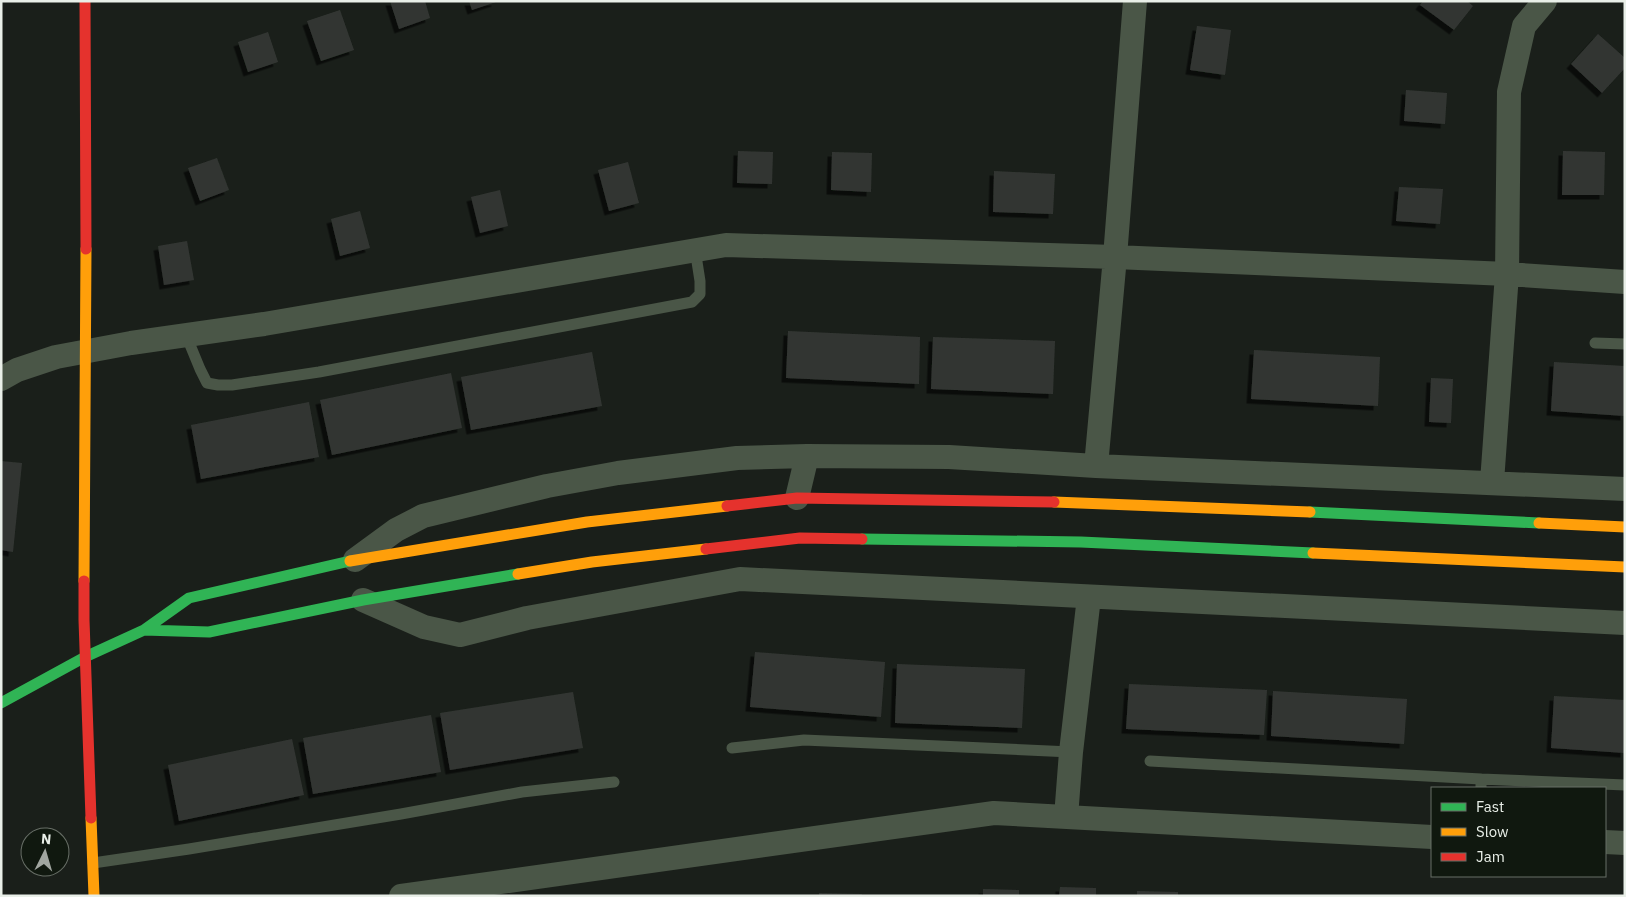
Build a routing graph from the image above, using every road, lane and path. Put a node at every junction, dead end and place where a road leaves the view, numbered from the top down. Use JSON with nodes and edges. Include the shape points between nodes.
{"nodes":[{"id":1,"x":85,"y":1,"type":"edge"},
{"id":2,"x":1135,"y":1,"type":"edge"},
{"id":3,"x":1545,"y":1,"type":"edge"},
{"id":4,"x":694,"y":249,"type":"junction"},
{"id":5,"x":1115,"y":257,"type":"junction"},
{"id":6,"x":1507,"y":274,"type":"junction"},
{"id":7,"x":1625,"y":282,"type":"edge"},
{"id":8,"x":186,"y":335,"type":"junction"},
{"id":9,"x":1595,"y":343,"type":"dead end"},
{"id":10,"x":1625,"y":344,"type":"edge"},
{"id":11,"x":86,"y":352,"type":"junction"},
{"id":12,"x":1,"y":379,"type":"edge"},
{"id":13,"x":808,"y":456,"type":"junction"},
{"id":14,"x":1096,"y":466,"type":"junction"},
{"id":15,"x":1492,"y":482,"type":"junction"},
{"id":16,"x":1625,"y":489,"type":"edge"},
{"id":17,"x":797,"y":498,"type":"junction"},
{"id":18,"x":1625,"y":527,"type":"edge"},
{"id":19,"x":355,"y":560,"type":"junction"},
{"id":20,"x":1625,"y":567,"type":"edge"},
{"id":21,"x":1089,"y":597,"type":"junction"},
{"id":22,"x":363,"y":600,"type":"junction"},
{"id":23,"x":1625,"y":623,"type":"edge"},
{"id":24,"x":144,"y":630,"type":"junction"},
{"id":25,"x":85,"y":657,"type":"junction"},
{"id":26,"x":1,"y":703,"type":"edge"},
{"id":27,"x":732,"y":748,"type":"dead end"},
{"id":28,"x":1072,"y":752,"type":"junction"},
{"id":29,"x":1150,"y":761,"type":"dead end"},
{"id":30,"x":614,"y":782,"type":"dead end"},
{"id":31,"x":1481,"y":784,"type":"edge"},
{"id":32,"x":1625,"y":785,"type":"edge"},
{"id":33,"x":1066,"y":817,"type":"junction"},
{"id":34,"x":1431,"y":837,"type":"edge"},
{"id":35,"x":1606,"y":842,"type":"edge"},
{"id":36,"x":1625,"y":842,"type":"edge"},
{"id":37,"x":93,"y":864,"type":"junction"},
{"id":38,"x":94,"y":896,"type":"edge"},
{"id":39,"x":401,"y":896,"type":"edge"}],
"edges":[{"from":1,"to":11,"type":"main road"},
{"from":2,"to":5,"type":"street"},
{"from":3,"to":6,"type":"street","via":[[1524,26],[1509,92]]},
{"from":4,"to":5,"type":"street","via":[[726,245]]},
{"from":4,"to":8,"type":"street"},
{"from":4,"to":8,"type":"lane","via":[[700,294],[692,302],[319,372],[232,385],[207,383]]},
{"from":5,"to":6,"type":"street"},
{"from":5,"to":14,"type":"street"},
{"from":6,"to":7,"type":"street"},
{"from":6,"to":15,"type":"street"},
{"from":8,"to":11,"type":"street"},
{"from":9,"to":10,"type":"lane"},
{"from":11,"to":12,"type":"street","via":[[56,357]]},
{"from":11,"to":25,"type":"main road"},
{"from":13,"to":14,"type":"street","via":[[949,457]]},
{"from":13,"to":17,"type":"street"},
{"from":13,"to":19,"type":"street","via":[[737,458],[618,473],[547,486],[423,516],[396,530]]},
{"from":14,"to":15,"type":"street"},
{"from":15,"to":16,"type":"street"},
{"from":17,"to":18,"type":"main road","via":[[1082,502]]},
{"from":17,"to":19,"type":"main road","via":[[586,522]]},
{"from":19,"to":24,"type":"main road","via":[[189,598]]},
{"from":20,"to":22,"type":"main road","via":[[1081,542],[800,538],[592,562]]},
{"from":21,"to":22,"type":"street","via":[[740,579],[526,618],[460,635],[424,627]]},
{"from":21,"to":23,"type":"street"},
{"from":21,"to":28,"type":"street"},
{"from":22,"to":24,"type":"main road","via":[[209,632]]},
{"from":24,"to":25,"type":"main road"},
{"from":25,"to":26,"type":"main road"},
{"from":25,"to":37,"type":"main road"},
{"from":27,"to":28,"type":"lane","via":[[804,740]]},
{"from":28,"to":33,"type":"street"},
{"from":29,"to":31,"type":"lane"},
{"from":30,"to":37,"type":"lane","via":[[522,792]]},
{"from":31,"to":32,"type":"lane"},
{"from":33,"to":34,"type":"street"},
{"from":33,"to":39,"type":"street","via":[[994,813]]},
{"from":35,"to":36,"type":"street"},
{"from":37,"to":38,"type":"main road"}]}
